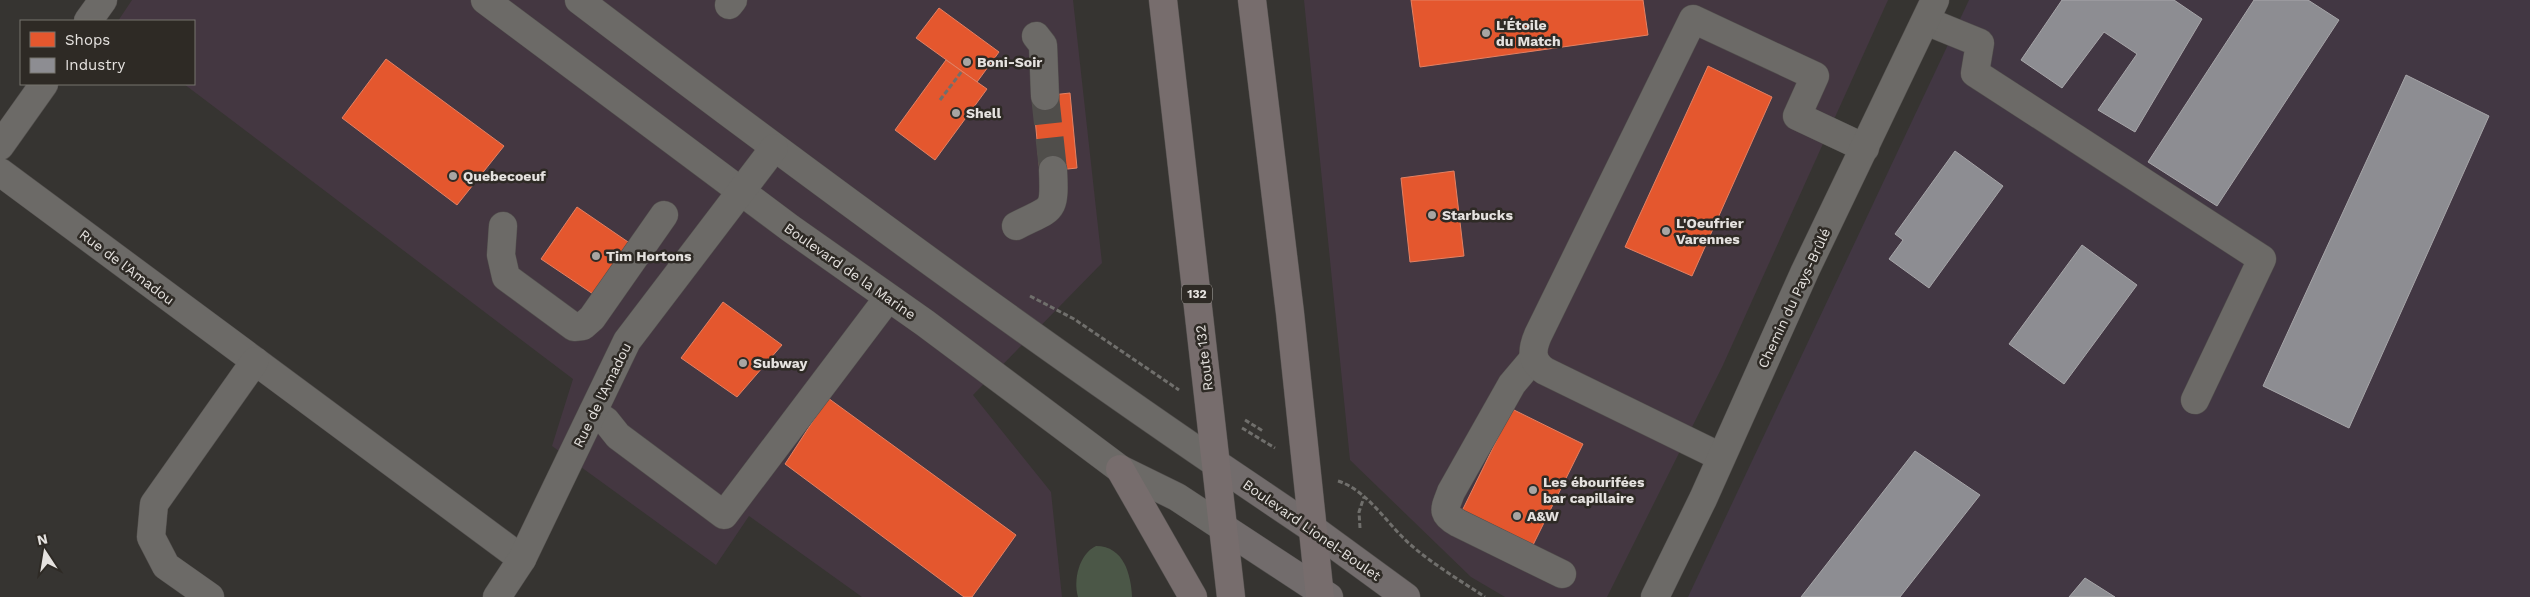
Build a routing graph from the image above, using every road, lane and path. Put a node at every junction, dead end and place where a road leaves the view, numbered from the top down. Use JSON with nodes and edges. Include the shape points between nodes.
{"nodes":[{"id":1,"x":103,"y":0,"type":"edge"},
{"id":2,"x":485,"y":0,"type":"edge"},
{"id":3,"x":579,"y":0,"type":"edge"},
{"id":4,"x":1163,"y":0,"type":"edge"},
{"id":5,"x":1252,"y":0,"type":"edge"},
{"id":6,"x":1930,"y":10,"type":"edge"},
{"id":7,"x":89,"y":20,"type":"edge"},
{"id":8,"x":1036,"y":36,"type":"dead end"},
{"id":9,"x":962,"y":71,"type":"dead end"},
{"id":10,"x":43,"y":85,"type":"edge"},
{"id":11,"x":1045,"y":96,"type":"tunnel mouth"},
{"id":12,"x":940,"y":100,"type":"dead end"},
{"id":13,"x":0,"y":146,"type":"edge"},
{"id":14,"x":774,"y":148,"type":"junction"},
{"id":15,"x":1865,"y":148,"type":"junction"},
{"id":16,"x":1053,"y":170,"type":"tunnel mouth"},
{"id":17,"x":0,"y":172,"type":"edge"},
{"id":18,"x":742,"y":192,"type":"junction"},
{"id":19,"x":664,"y":215,"type":"dead end"},
{"id":20,"x":503,"y":226,"type":"dead end"},
{"id":21,"x":1016,"y":226,"type":"dead end"},
{"id":22,"x":1022,"y":292,"type":"dead end"},
{"id":23,"x":888,"y":298,"type":"junction"},
{"id":24,"x":1534,"y":358,"type":"junction"},
{"id":25,"x":255,"y":361,"type":"junction"},
{"id":26,"x":1160,"y":377,"type":"dead end"},
{"id":27,"x":2195,"y":400,"type":"dead end"},
{"id":28,"x":593,"y":412,"type":"junction"},
{"id":29,"x":1245,"y":420,"type":"dead end"},
{"id":30,"x":1246,"y":431,"type":"dead end"},
{"id":31,"x":1263,"y":431,"type":"dead end"},
{"id":32,"x":1259,"y":438,"type":"dead end"},
{"id":33,"x":1721,"y":457,"type":"junction"},
{"id":34,"x":1217,"y":464,"type":"junction"},
{"id":35,"x":1120,"y":469,"type":"junction"},
{"id":36,"x":1336,"y":480,"type":"dead end"},
{"id":37,"x":1364,"y":497,"type":"junction"},
{"id":38,"x":1359,"y":518,"type":"dead end"},
{"id":39,"x":1224,"y":528,"type":"junction"},
{"id":40,"x":1312,"y":529,"type":"junction"},
{"id":41,"x":522,"y":559,"type":"junction"},
{"id":42,"x":1562,"y":574,"type":"dead end"},
{"id":43,"x":1323,"y":595,"type":"edge"},
{"id":44,"x":210,"y":597,"type":"edge"},
{"id":45,"x":497,"y":597,"type":"edge"},
{"id":46,"x":1193,"y":597,"type":"edge"},
{"id":47,"x":1231,"y":597,"type":"edge"},
{"id":48,"x":1406,"y":597,"type":"edge"},
{"id":49,"x":1485,"y":597,"type":"edge"},
{"id":50,"x":1655,"y":597,"type":"edge"}],
"edges":[{"from":1,"to":7,"type":"street"},
{"from":2,"to":18,"type":"street","name":"Boulevard de la Marine"},
{"from":3,"to":14,"type":"street"},
{"from":4,"to":34,"type":"highway","name":"Route 132","number":"132"},
{"from":5,"to":40,"type":"highway"},
{"from":6,"to":15,"type":"street","name":"Chemin du Pays-Brûlé"},
{"from":6,"to":27,"type":"street","via":[[1980,43],[1975,73],[2262,259]]},
{"from":8,"to":11,"type":"street","via":[[1043,45]]},
{"from":9,"to":12,"type":"path"},
{"from":10,"to":13,"type":"street"},
{"from":14,"to":18,"type":"street","name":"Rue de l'Amadou"},
{"from":14,"to":34,"type":"street"},
{"from":15,"to":24,"type":"street","via":[[1797,116],[1816,76],[1694,19],[1538,335],[1533,348]]},
{"from":15,"to":33,"type":"street","name":"Chemin du Pays-Brûlé"},
{"from":16,"to":21,"type":"street","via":[[1052,206]]},
{"from":17,"to":25,"type":"street","name":"Rue de l'Amadou"},
{"from":18,"to":23,"type":"street","name":"Boulevard de la Marine"},
{"from":18,"to":28,"type":"street","name":"Rue de l'Amadou","via":[[627,341]]},
{"from":19,"to":20,"type":"street","via":[[592,318],[583,326],[574,327],[506,278],[501,254]]},
{"from":22,"to":26,"type":"path","via":[[1074,319]]},
{"from":23,"to":28,"type":"street","via":[[724,515],[618,436],[606,421]]},
{"from":23,"to":35,"type":"street","name":"Boulevard de la Marine"},
{"from":24,"to":33,"type":"street","via":[[1544,371]]},
{"from":24,"to":42,"type":"street","via":[[1512,384],[1451,492],[1445,512],[1448,518]]},
{"from":25,"to":41,"type":"street","name":"Rue de l'Amadou"},
{"from":25,"to":44,"type":"street","via":[[154,504],[151,537],[166,566]]},
{"from":28,"to":41,"type":"street","name":"Rue de l'Amadou"},
{"from":29,"to":31,"type":"path"},
{"from":30,"to":32,"type":"path"},
{"from":33,"to":50,"type":"street","name":"Chemin du Pays-Brûlé"},
{"from":34,"to":39,"type":"highway","name":"Route 132","number":"132"},
{"from":34,"to":40,"type":"main road","name":"Boulevard Lionel-Boulet"},
{"from":35,"to":39,"type":"street","name":"Boulevard de la Marine","via":[[1177,496]]},
{"from":35,"to":46,"type":"highway"},
{"from":36,"to":37,"type":"path"},
{"from":37,"to":38,"type":"path"},
{"from":37,"to":49,"type":"path","via":[[1419,552]]},
{"from":39,"to":43,"type":"main road"},
{"from":39,"to":47,"type":"highway","name":"Route 132","number":"132"},
{"from":40,"to":43,"type":"highway"},
{"from":40,"to":48,"type":"main road","name":"Boulevard Lionel-Boulet"},
{"from":41,"to":45,"type":"street","name":"Rue de l'Amadou"}]}
